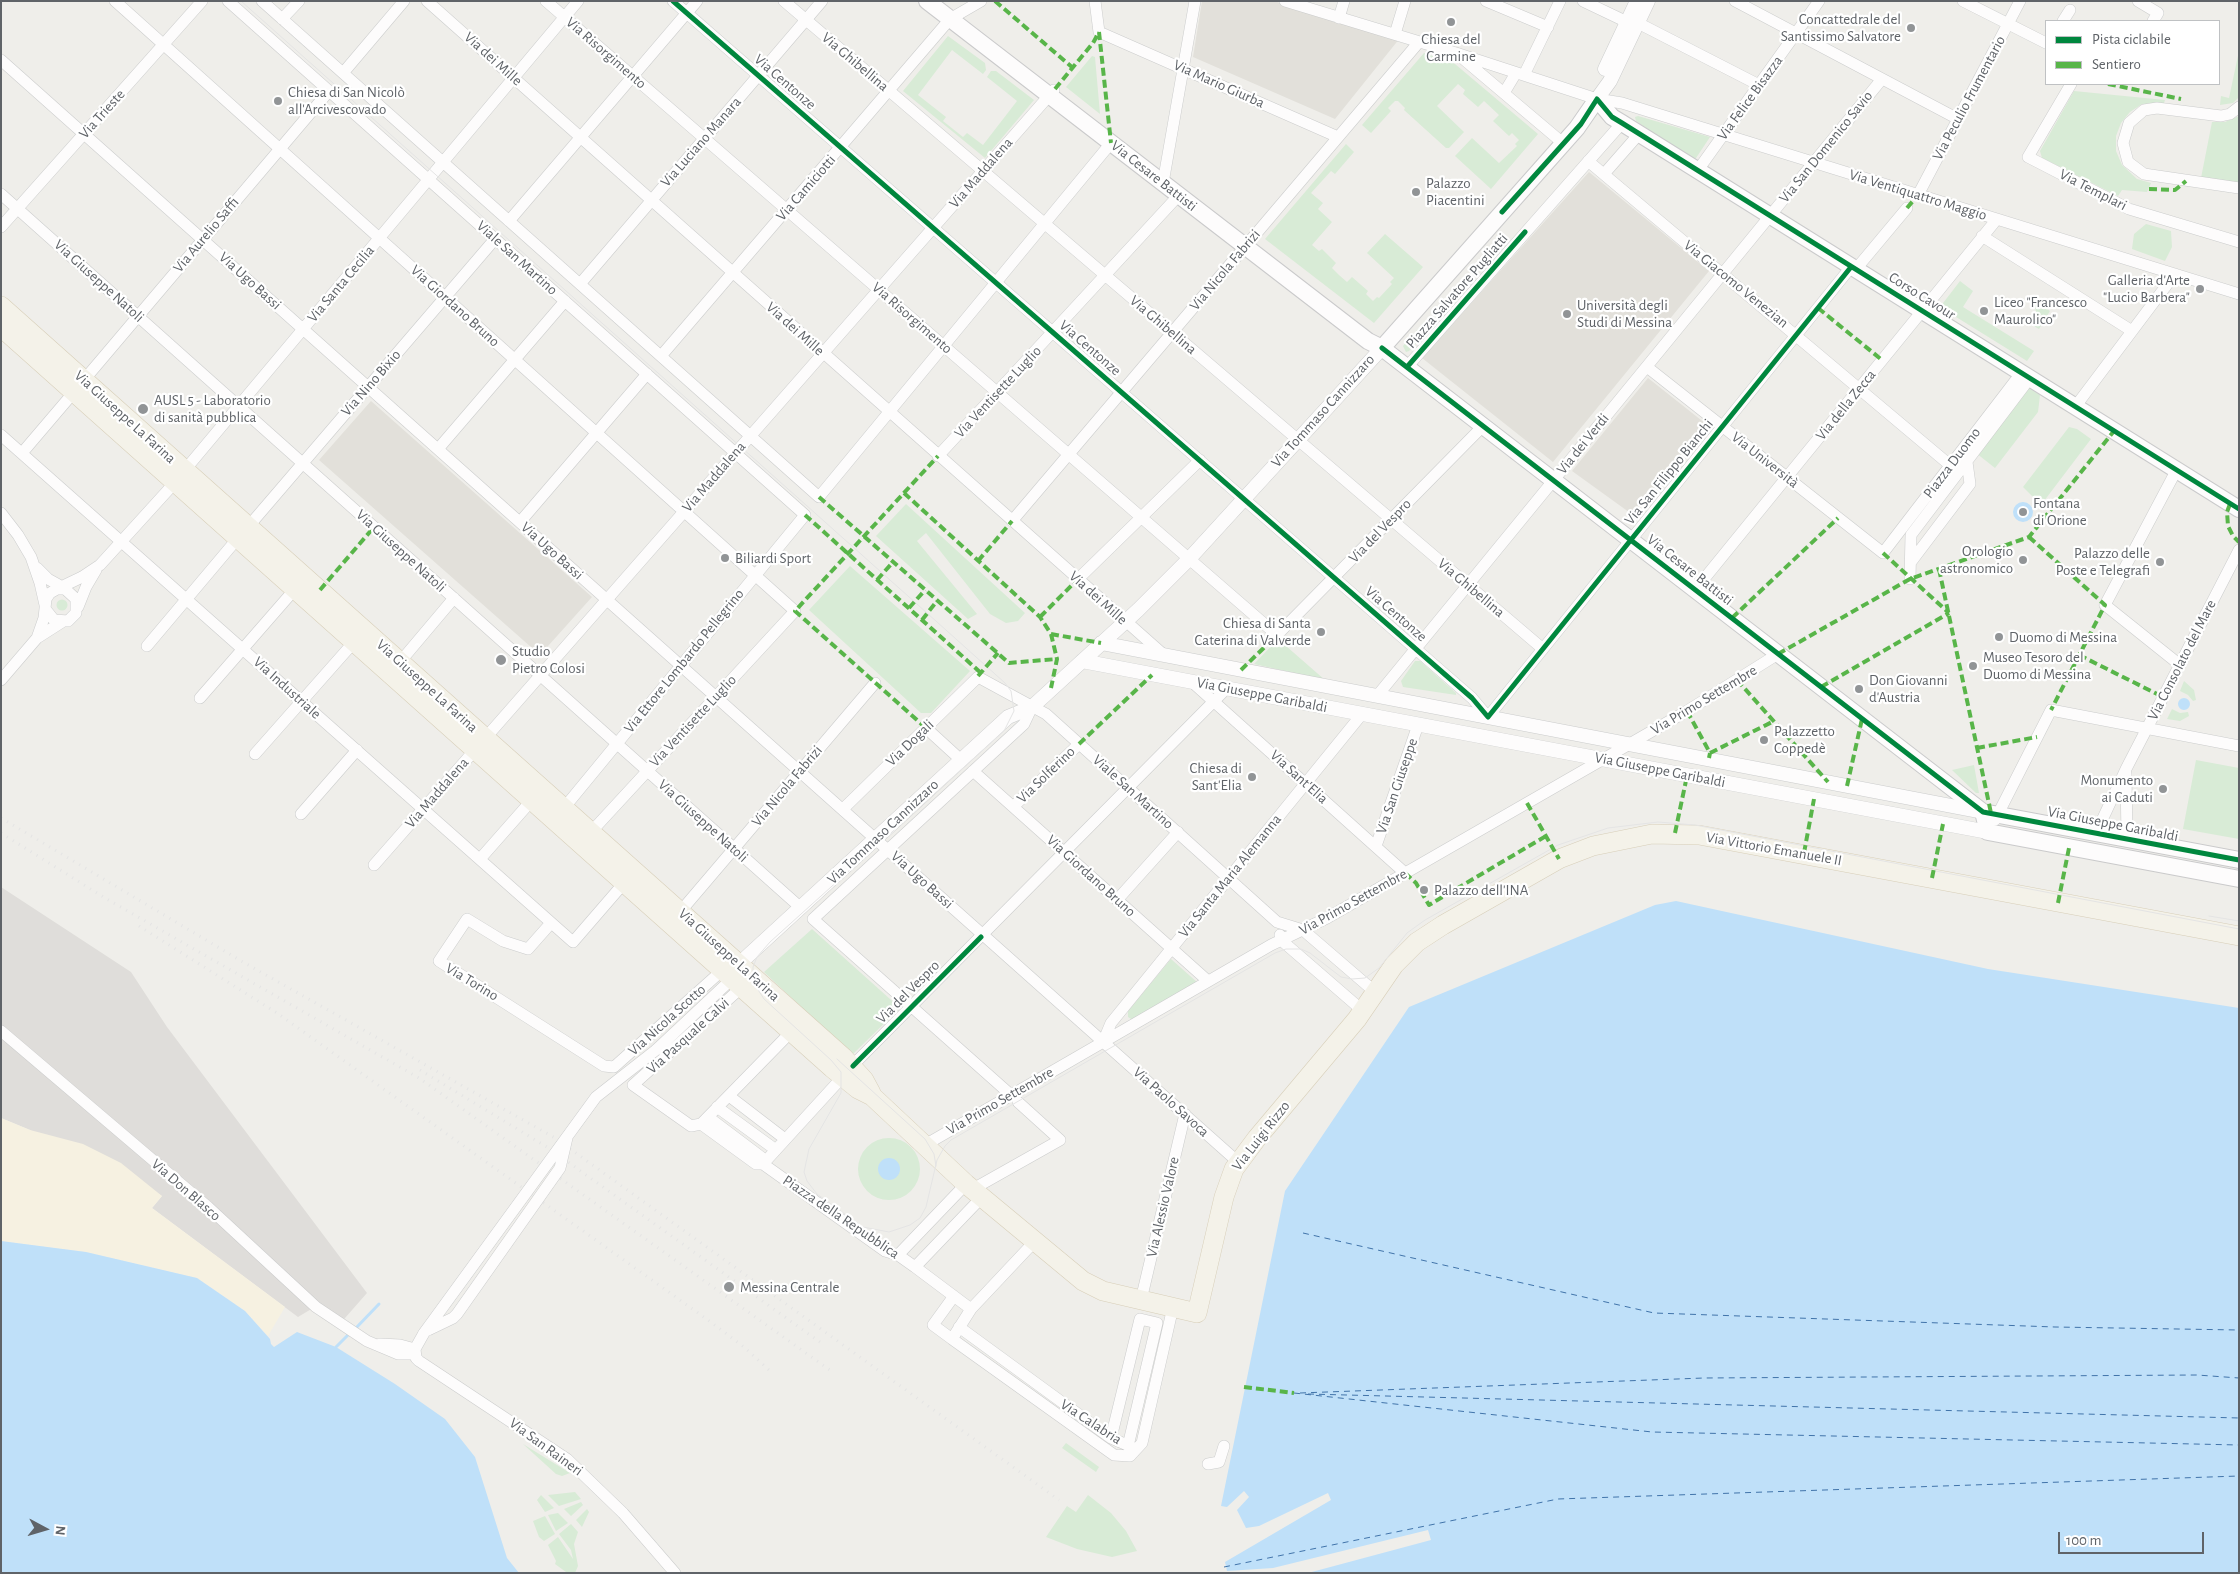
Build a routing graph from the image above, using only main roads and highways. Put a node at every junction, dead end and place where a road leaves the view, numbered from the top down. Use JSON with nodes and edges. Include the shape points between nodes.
{"nodes":[{"id":1,"x":927,"y":1,"type":"edge"},
{"id":2,"x":940,"y":1,"type":"edge"},
{"id":3,"x":953,"y":17,"type":"junction"},
{"id":4,"x":1052,"y":92,"type":"junction"},
{"id":5,"x":1597,"y":99,"type":"joint"},
{"id":6,"x":1164,"y":178,"type":"junction"},
{"id":7,"x":1248,"y":243,"type":"junction"},
{"id":8,"x":1,"y":306,"type":"edge"},
{"id":9,"x":1,"y":327,"type":"edge"},
{"id":10,"x":1382,"y":348,"type":"junction"},
{"id":11,"x":79,"y":386,"type":"junction"},
{"id":12,"x":2236,"y":502,"type":"edge"},
{"id":13,"x":243,"y":533,"type":"junction"},
{"id":14,"x":480,"y":744,"type":"junction"},
{"id":15,"x":1990,"y":813,"type":"junction"},
{"id":16,"x":2239,"y":860,"type":"edge"},
{"id":17,"x":2239,"y":880,"type":"edge"},
{"id":18,"x":2239,"y":936,"type":"edge"},
{"id":19,"x":734,"y":976,"type":"junction"},
{"id":20,"x":1362,"y":1011,"type":"joint"},
{"id":21,"x":848,"y":1071,"type":"junction"}],
"edges":[{"from":1,"to":3,"type":"main road","name":"Via Cesare Battisti"},
{"from":2,"to":3,"type":"main road","name":"Via Cesare Battisti"},
{"from":3,"to":4,"type":"main road","name":"Via Cesare Battisti"},
{"from":4,"to":6,"type":"main road","name":"Via Cesare Battisti"},
{"from":4,"to":6,"type":"main road","name":"Via Cesare Battisti","via":[[1111,143]]},
{"from":5,"to":10,"type":"main road","name":"Via Tommaso Cannizzaro","via":[[1564,144]]},
{"from":5,"to":12,"type":"main road","name":"Corso Cavour","via":[[1619,127],[1639,134],[1698,170],[2176,471]]},
{"from":6,"to":7,"type":"main road","name":"Via Cesare Battisti"},
{"from":6,"to":7,"type":"main road","name":"Via Cesare Battisti","via":[[1179,195]]},
{"from":7,"to":10,"type":"main road","name":"Via Cesare Battisti","via":[[1373,334]]},
{"from":8,"to":11,"type":"main road","name":"Via Giuseppe La Farina"},
{"from":9,"to":11,"type":"main road","name":"Via Giuseppe La Farina"},
{"from":10,"to":15,"type":"main road","name":"Via Cesare Battisti"},
{"from":11,"to":13,"type":"main road","name":"Via Giuseppe La Farina"},
{"from":13,"to":14,"type":"main road","name":"Via Giuseppe La Farina","via":[[400,662]]},
{"from":13,"to":14,"type":"main road","name":"Via Giuseppe La Farina","via":[[295,589],[354,642]]},
{"from":14,"to":19,"type":"main road","name":"Via Giuseppe La Farina","via":[[532,800]]},
{"from":14,"to":19,"type":"main road","name":"Via Giuseppe La Farina","via":[[564,808],[680,912]]},
{"from":15,"to":16,"type":"main road","name":"Via Giuseppe Garibaldi"},
{"from":15,"to":17,"type":"main road","name":"Via Giuseppe Garibaldi","via":[[1988,832]]},
{"from":18,"to":20,"type":"main road","name":"Via Vittorio Emanuele II","via":[[1804,853],[1699,835],[1663,834],[1608,842],[1559,859],[1418,942],[1394,965]]},
{"from":19,"to":21,"type":"main road","name":"Via Giuseppe La Farina"},
{"from":19,"to":21,"type":"main road","name":"Via Giuseppe La Farina","via":[[791,1032]]},
{"from":20,"to":21,"type":"main road","name":"Via Luigi Rizzo","via":[[1238,1162],[1229,1178],[1197,1313],[1103,1291],[1087,1284],[974,1190],[872,1096],[864,1080]]}]}
